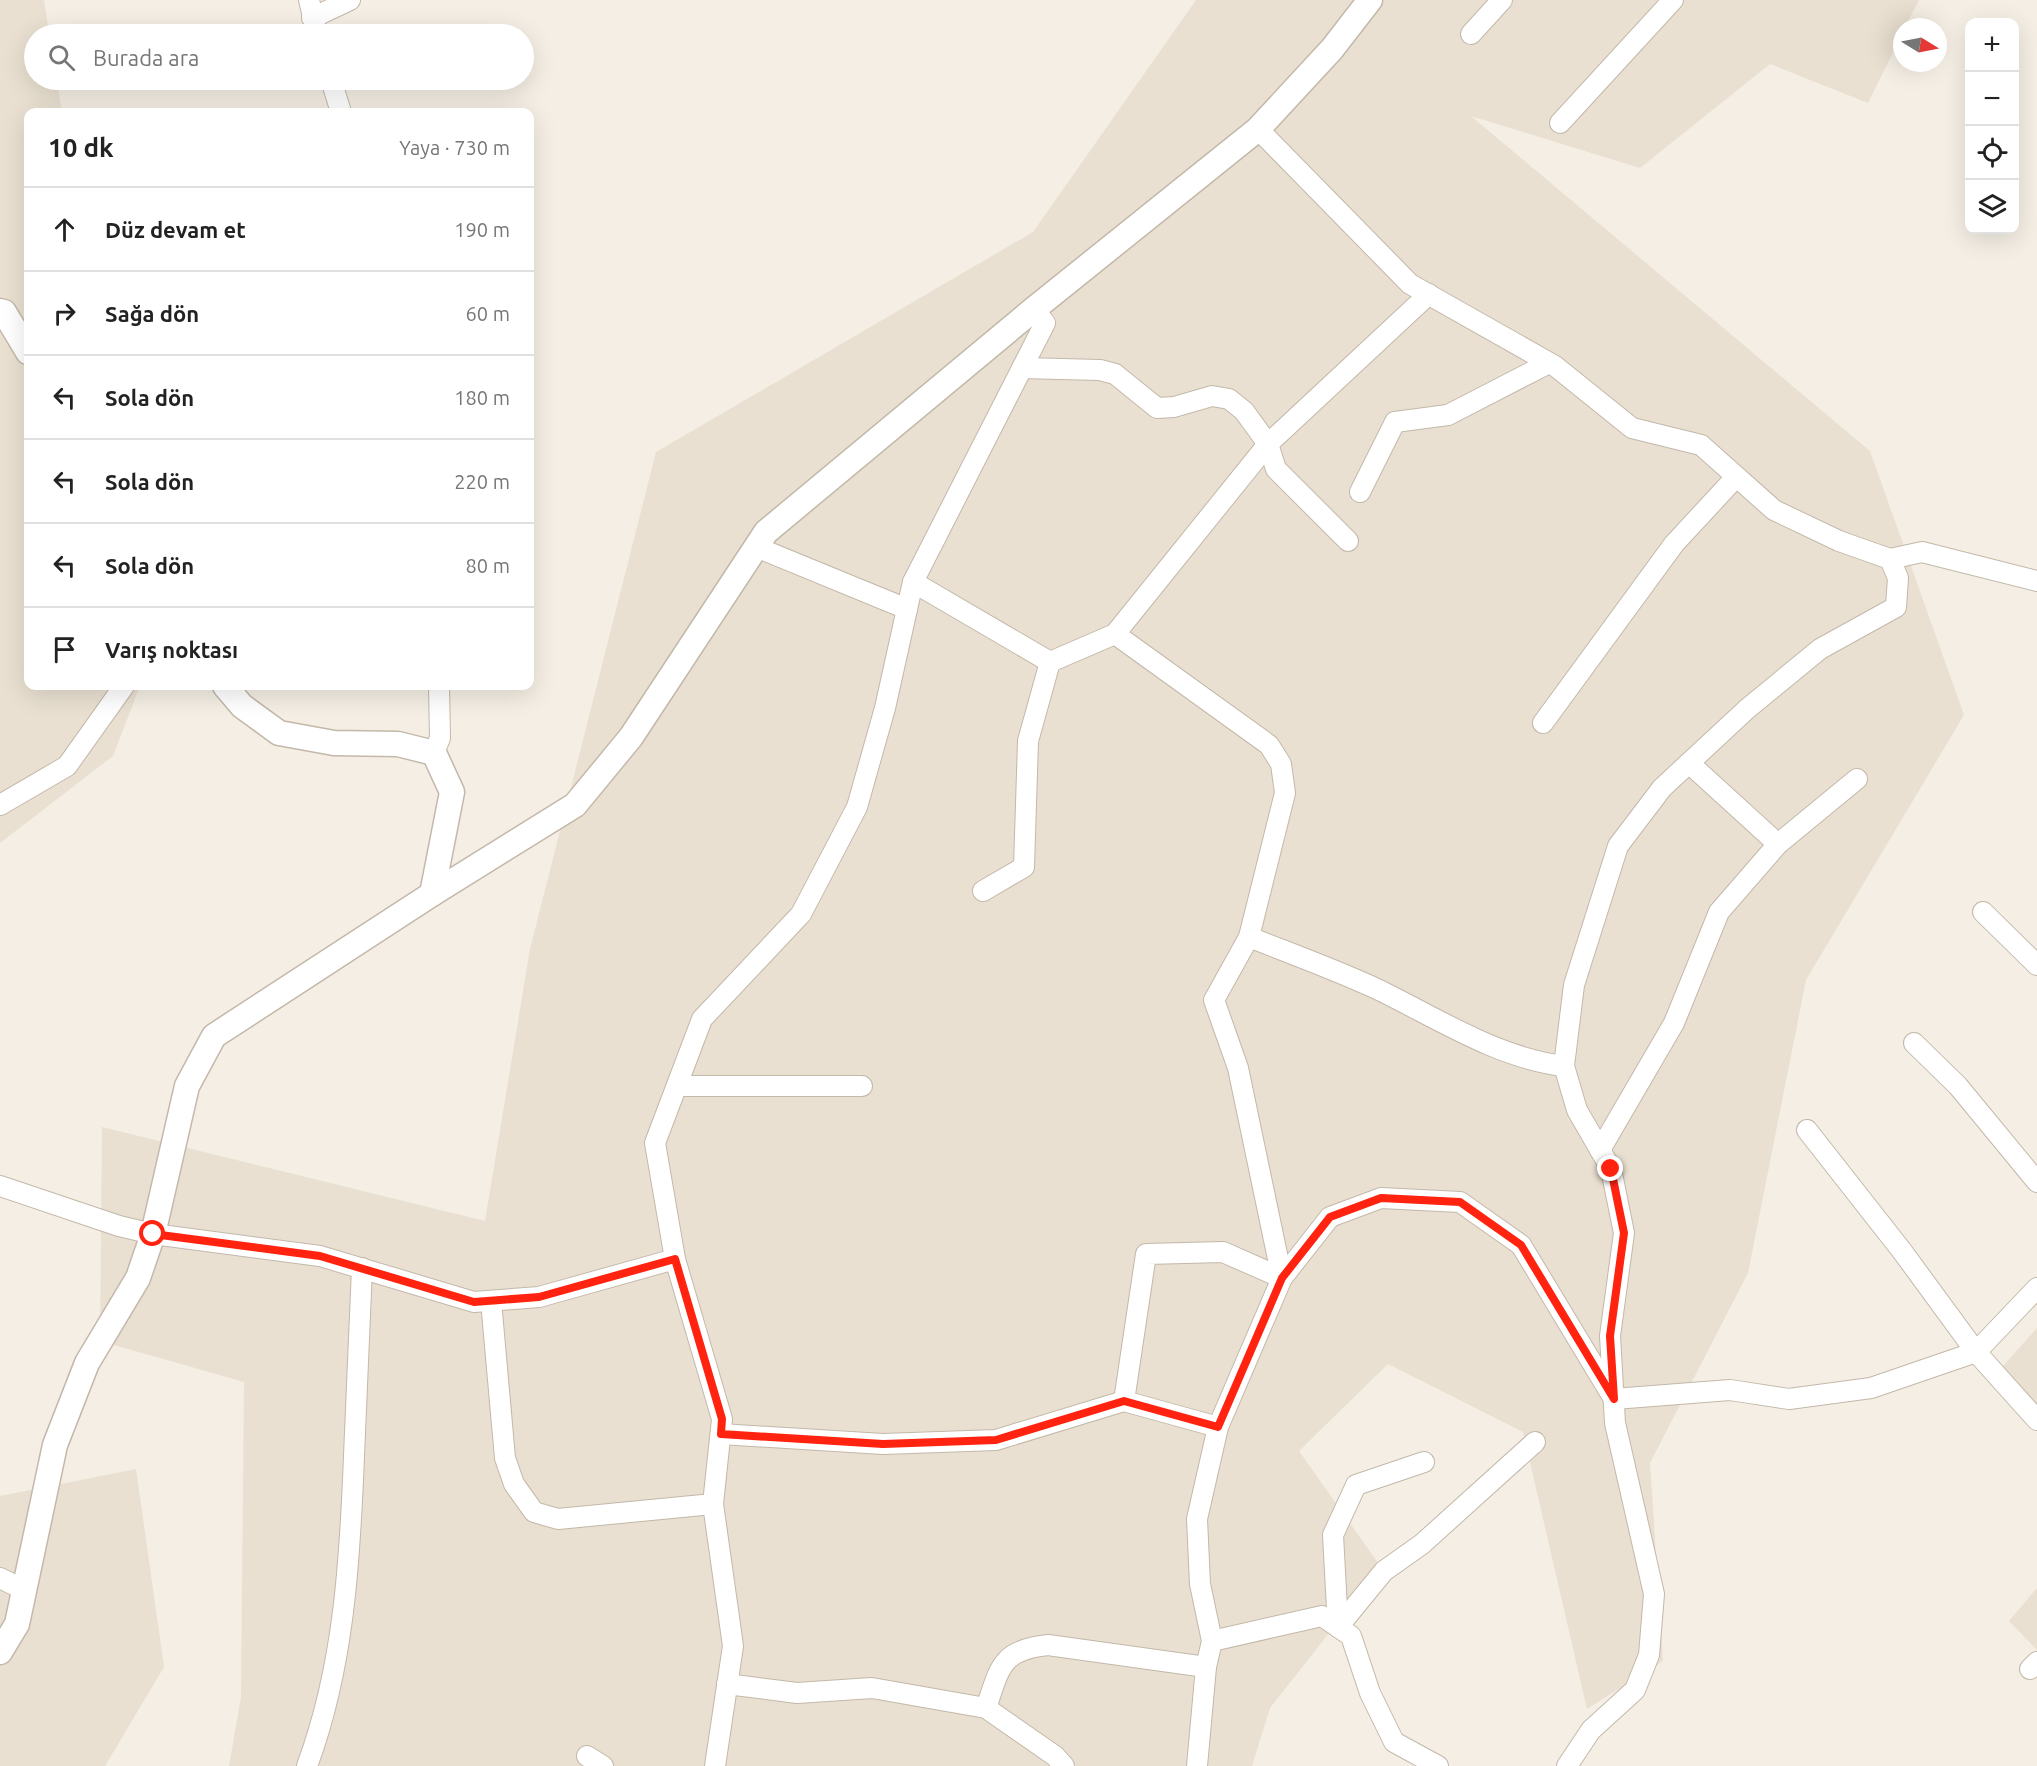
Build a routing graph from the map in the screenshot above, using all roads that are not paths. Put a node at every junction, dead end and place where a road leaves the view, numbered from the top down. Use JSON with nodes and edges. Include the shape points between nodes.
{"nodes":[{"id":1,"x":350,"y":0,"type":"edge"},
{"id":2,"x":1370,"y":0,"type":"edge"},
{"id":3,"x":1502,"y":0,"type":"edge"},
{"id":4,"x":1672,"y":0,"type":"edge"},
{"id":5,"x":313,"y":18,"type":"edge"},
{"id":6,"x":1471,"y":34,"type":"dead end"},
{"id":7,"x":334,"y":90,"type":"edge"},
{"id":8,"x":340,"y":108,"type":"edge"},
{"id":9,"x":1560,"y":123,"type":"dead end"},
{"id":10,"x":1258,"y":129,"type":"junction"},
{"id":11,"x":1429,"y":294,"type":"junction"},
{"id":12,"x":1034,"y":309,"type":"junction"},
{"id":13,"x":0,"y":311,"type":"edge"},
{"id":14,"x":24,"y":345,"type":"edge"},
{"id":15,"x":1549,"y":363,"type":"junction"},
{"id":16,"x":1022,"y":368,"type":"junction"},
{"id":17,"x":1268,"y":444,"type":"junction"},
{"id":18,"x":1736,"y":477,"type":"junction"},
{"id":19,"x":1360,"y":492,"type":"dead end"},
{"id":20,"x":1348,"y":541,"type":"dead end"},
{"id":21,"x":756,"y":547,"type":"junction"},
{"id":22,"x":1890,"y":559,"type":"junction"},
{"id":23,"x":2037,"y":581,"type":"edge"},
{"id":24,"x":913,"y":582,"type":"junction"},
{"id":25,"x":907,"y":609,"type":"junction"},
{"id":26,"x":1115,"y":634,"type":"junction"},
{"id":27,"x":1050,"y":662,"type":"junction"},
{"id":28,"x":121,"y":690,"type":"edge"},
{"id":29,"x":228,"y":690,"type":"edge"},
{"id":30,"x":439,"y":690,"type":"edge"},
{"id":31,"x":1543,"y":723,"type":"dead end"},
{"id":32,"x":434,"y":753,"type":"junction"},
{"id":33,"x":1689,"y":763,"type":"junction"},
{"id":34,"x":1857,"y":779,"type":"dead end"},
{"id":35,"x":0,"y":805,"type":"edge"},
{"id":36,"x":1778,"y":844,"type":"junction"},
{"id":37,"x":983,"y":891,"type":"dead end"},
{"id":38,"x":432,"y":894,"type":"junction"},
{"id":39,"x":1983,"y":912,"type":"dead end"},
{"id":40,"x":1249,"y":937,"type":"junction"},
{"id":41,"x":2037,"y":965,"type":"edge"},
{"id":42,"x":1914,"y":1043,"type":"dead end"},
{"id":43,"x":1564,"y":1066,"type":"junction"},
{"id":44,"x":677,"y":1086,"type":"junction"},
{"id":45,"x":862,"y":1086,"type":"dead end"},
{"id":46,"x":1807,"y":1131,"type":"dead end"},
{"id":47,"x":1600,"y":1150,"type":"junction"},
{"id":48,"x":2037,"y":1182,"type":"edge"},
{"id":49,"x":0,"y":1186,"type":"edge"},
{"id":50,"x":153,"y":1234,"type":"junction"},
{"id":51,"x":675,"y":1259,"type":"junction"},
{"id":52,"x":362,"y":1268,"type":"junction"},
{"id":53,"x":1282,"y":1278,"type":"junction"},
{"id":54,"x":2037,"y":1288,"type":"edge"},
{"id":55,"x":491,"y":1301,"type":"junction"},
{"id":56,"x":1976,"y":1352,"type":"junction"},
{"id":57,"x":1614,"y":1399,"type":"junction"},
{"id":58,"x":1124,"y":1401,"type":"junction"},
{"id":59,"x":2037,"y":1420,"type":"edge"},
{"id":60,"x":1218,"y":1427,"type":"junction"},
{"id":61,"x":721,"y":1434,"type":"junction"},
{"id":62,"x":1535,"y":1442,"type":"dead end"},
{"id":63,"x":1424,"y":1462,"type":"dead end"},
{"id":64,"x":713,"y":1504,"type":"junction"},
{"id":65,"x":0,"y":1578,"type":"edge"},
{"id":66,"x":24,"y":1590,"type":"junction"},
{"id":67,"x":1338,"y":1627,"type":"junction"},
{"id":68,"x":1212,"y":1641,"type":"junction"},
{"id":69,"x":0,"y":1652,"type":"edge"},
{"id":70,"x":1206,"y":1667,"type":"junction"},
{"id":71,"x":728,"y":1684,"type":"junction"},
{"id":72,"x":986,"y":1708,"type":"junction"},
{"id":73,"x":307,"y":1766,"type":"edge"},
{"id":74,"x":715,"y":1766,"type":"edge"},
{"id":75,"x":1064,"y":1766,"type":"edge"},
{"id":76,"x":1197,"y":1766,"type":"edge"},
{"id":77,"x":1438,"y":1766,"type":"edge"},
{"id":78,"x":1567,"y":1766,"type":"edge"}],
"edges":[{"from":1,"to":5,"type":"street"},
{"from":2,"to":10,"type":"street","via":[[1332,49]]},
{"from":3,"to":6,"type":"street"},
{"from":4,"to":9,"type":"street"},
{"from":7,"to":8,"type":"street"},
{"from":10,"to":11,"type":"street","via":[[1410,284]]},
{"from":10,"to":12,"type":"street"},
{"from":11,"to":15,"type":"street"},
{"from":11,"to":17,"type":"street"},
{"from":12,"to":16,"type":"street","via":[[1044,323]]},
{"from":12,"to":21,"type":"street","via":[[766,532]]},
{"from":13,"to":14,"type":"street"},
{"from":15,"to":18,"type":"street","via":[[1632,428],[1701,445]]},
{"from":15,"to":19,"type":"street","via":[[1448,416],[1395,422]]},
{"from":16,"to":17,"type":"street","via":[[1100,370],[1115,374],[1156,408],[1212,396],[1229,399],[1244,411]]},
{"from":16,"to":24,"type":"street"},
{"from":17,"to":20,"type":"street","via":[[1276,469]]},
{"from":17,"to":26,"type":"street"},
{"from":18,"to":22,"type":"street","via":[[1774,510],[1839,541]]},
{"from":18,"to":31,"type":"street","via":[[1674,544]]},
{"from":21,"to":25,"type":"street"},
{"from":21,"to":38,"type":"street","via":[[631,737],[575,805]]},
{"from":22,"to":23,"type":"street","via":[[1922,552]]},
{"from":22,"to":33,"type":"street","via":[[1898,578],[1896,607],[1820,649]]},
{"from":24,"to":25,"type":"street"},
{"from":24,"to":27,"type":"street"},
{"from":25,"to":44,"type":"street","via":[[857,807],[801,914],[702,1019]]},
{"from":26,"to":27,"type":"street"},
{"from":26,"to":40,"type":"street","via":[[1269,745],[1281,764],[1285,793]]},
{"from":27,"to":37,"type":"street","via":[[1028,741],[1024,867]]},
{"from":28,"to":35,"type":"street","via":[[67,766]]},
{"from":29,"to":32,"type":"street","via":[[242,706],[279,733],[334,742],[398,744]]},
{"from":30,"to":32,"type":"street","via":[[440,738]]},
{"from":32,"to":38,"type":"street","via":[[452,792]]},
{"from":33,"to":36,"type":"street"},
{"from":33,"to":43,"type":"street","via":[[1662,788],[1618,846],[1574,984]]},
{"from":34,"to":36,"type":"street"},
{"from":36,"to":47,"type":"street","via":[[1719,912],[1674,1023]]},
{"from":38,"to":50,"type":"street","via":[[214,1036],[187,1086]]},
{"from":39,"to":41,"type":"street"},
{"from":40,"to":43,"type":"street","via":[[1377,989],[1520,1057]]},
{"from":40,"to":53,"type":"street","via":[[1214,1000],[1238,1068]]},
{"from":42,"to":48,"type":"street","via":[[1958,1086]]},
{"from":43,"to":47,"type":"street","via":[[1577,1110]]},
{"from":44,"to":45,"type":"street"},
{"from":44,"to":51,"type":"street","via":[[655,1143]]},
{"from":46,"to":56,"type":"street"},
{"from":47,"to":57,"type":"street","via":[[1611,1169],[1624,1233],[1610,1336]]},
{"from":49,"to":50,"type":"street"},
{"from":50,"to":52,"type":"street","via":[[320,1256]]},
{"from":50,"to":66,"type":"street","via":[[138,1278],[87,1363],[55,1445]]},
{"from":51,"to":55,"type":"street","via":[[539,1297]]},
{"from":51,"to":61,"type":"street","via":[[722,1419]]},
{"from":52,"to":55,"type":"street","via":[[474,1302]]},
{"from":52,"to":73,"type":"street","via":[[351,1530],[336,1666]]},
{"from":53,"to":57,"type":"street","via":[[1330,1217],[1381,1198],[1460,1202],[1521,1245]]},
{"from":53,"to":58,"type":"street","via":[[1223,1252],[1146,1254]]},
{"from":53,"to":60,"type":"street"},
{"from":54,"to":56,"type":"street"},
{"from":55,"to":64,"type":"street","via":[[505,1458],[514,1484],[534,1512],[558,1519]]},
{"from":56,"to":57,"type":"street","via":[[1871,1388],[1789,1399],[1730,1390]]},
{"from":56,"to":59,"type":"street"},
{"from":57,"to":78,"type":"street","via":[[1615,1423],[1654,1594],[1649,1655],[1635,1690],[1591,1730]]},
{"from":58,"to":60,"type":"street"},
{"from":58,"to":61,"type":"street","via":[[996,1440],[883,1444]]},
{"from":60,"to":68,"type":"street","via":[[1197,1519],[1200,1584]]},
{"from":61,"to":64,"type":"street"},
{"from":62,"to":67,"type":"street","via":[[1422,1544],[1384,1571]]},
{"from":63,"to":67,"type":"street","via":[[1356,1485],[1333,1535]]},
{"from":64,"to":71,"type":"street","via":[[733,1646]]},
{"from":65,"to":66,"type":"street"},
{"from":66,"to":69,"type":"street","via":[[17,1624]]},
{"from":67,"to":68,"type":"street","via":[[1322,1616]]},
{"from":67,"to":77,"type":"street","via":[[1351,1636],[1370,1693],[1394,1742]]},
{"from":68,"to":70,"type":"street"},
{"from":70,"to":72,"type":"street","via":[[1048,1645],[1027,1647],[1001,1664]]},
{"from":70,"to":76,"type":"street"},
{"from":71,"to":72,"type":"street","via":[[797,1693],[872,1688]]},
{"from":71,"to":74,"type":"street"},
{"from":72,"to":75,"type":"street"}]}
